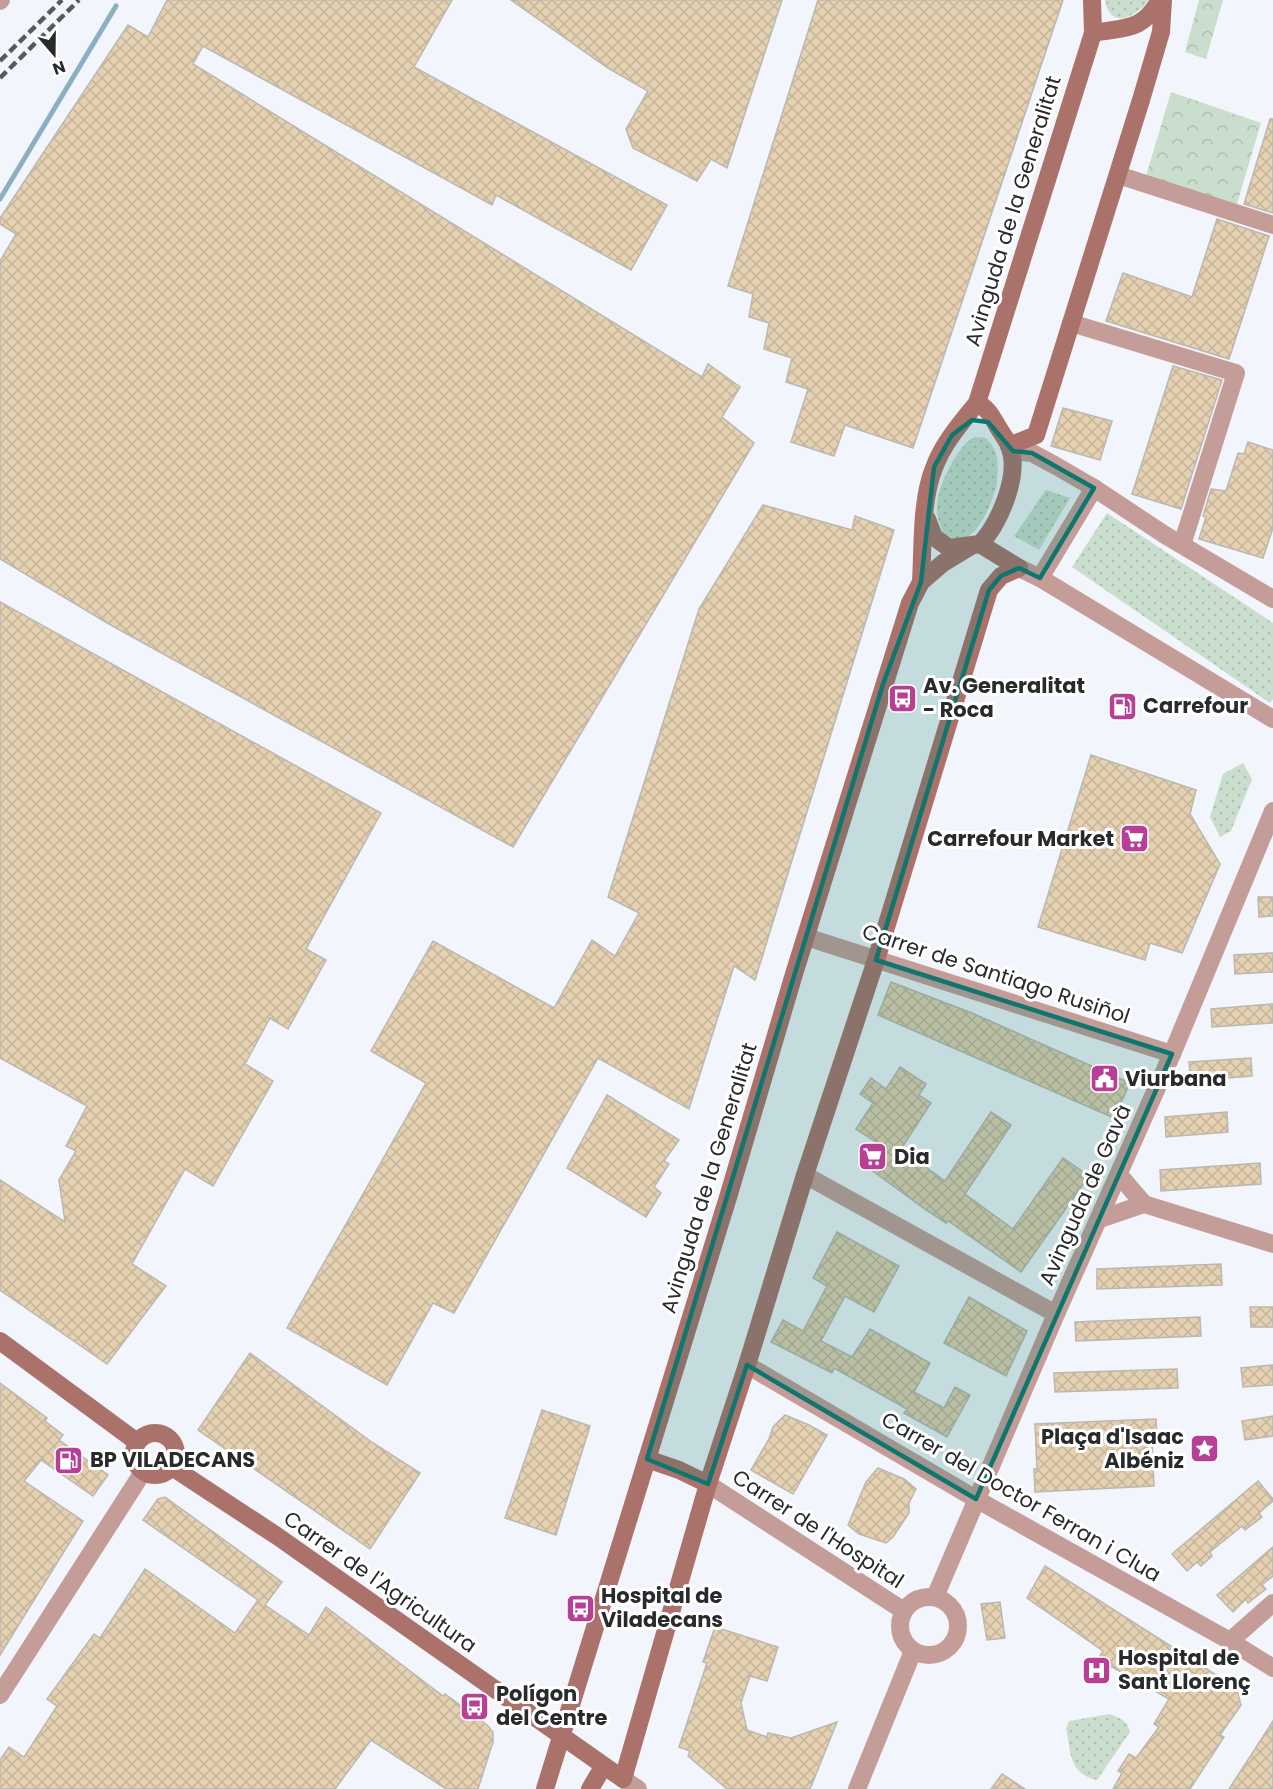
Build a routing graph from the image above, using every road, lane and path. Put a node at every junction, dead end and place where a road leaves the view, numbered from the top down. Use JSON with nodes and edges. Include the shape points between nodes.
{"nodes":[{"id":1,"x":1162,"y":0,"type":"edge"},
{"id":2,"x":1093,"y":4,"type":"edge"},
{"id":3,"x":1115,"y":30,"type":"junction"},
{"id":4,"x":1093,"y":33,"type":"junction"},
{"id":5,"x":1118,"y":175,"type":"junction"},
{"id":6,"x":1273,"y":225,"type":"edge"},
{"id":7,"x":1071,"y":323,"type":"junction"},
{"id":8,"x":977,"y":402,"type":"junction"},
{"id":9,"x":952,"y":435,"type":"junction"},
{"id":10,"x":1007,"y":442,"type":"junction"},
{"id":11,"x":1094,"y":488,"type":"junction"},
{"id":12,"x":925,"y":514,"type":"junction"},
{"id":13,"x":975,"y":545,"type":"junction"},
{"id":14,"x":1182,"y":545,"type":"junction"},
{"id":15,"x":1019,"y":568,"type":"junction"},
{"id":16,"x":1040,"y":578,"type":"junction"},
{"id":17,"x":921,"y":582,"type":"junction"},
{"id":18,"x":1273,"y":599,"type":"edge"},
{"id":19,"x":1273,"y":719,"type":"edge"},
{"id":20,"x":1273,"y":811,"type":"edge"},
{"id":21,"x":806,"y":937,"type":"junction"},
{"id":22,"x":876,"y":960,"type":"junction"},
{"id":23,"x":1172,"y":1053,"type":"junction"},
{"id":24,"x":805,"y":1174,"type":"junction"},
{"id":25,"x":1119,"y":1175,"type":"junction"},
{"id":26,"x":1144,"y":1204,"type":"junction"},
{"id":27,"x":1100,"y":1219,"type":"junction"},
{"id":28,"x":1273,"y":1244,"type":"edge"},
{"id":29,"x":1056,"y":1314,"type":"junction"},
{"id":30,"x":0,"y":1341,"type":"edge"},
{"id":31,"x":747,"y":1365,"type":"junction"},
{"id":32,"x":137,"y":1442,"type":"junction"},
{"id":33,"x":646,"y":1459,"type":"junction"},
{"id":34,"x":172,"y":1467,"type":"junction"},
{"id":35,"x":143,"y":1472,"type":"junction"},
{"id":36,"x":708,"y":1484,"type":"junction"},
{"id":37,"x":976,"y":1499,"type":"junction"},
{"id":38,"x":935,"y":1597,"type":"junction"},
{"id":39,"x":1273,"y":1603,"type":"edge"},
{"id":40,"x":904,"y":1611,"type":"junction"},
{"id":41,"x":1230,"y":1641,"type":"junction"},
{"id":42,"x":913,"y":1651,"type":"junction"},
{"id":43,"x":1273,"y":1668,"type":"edge"},
{"id":44,"x":0,"y":1695,"type":"edge"},
{"id":45,"x":562,"y":1734,"type":"junction"},
{"id":46,"x":603,"y":1767,"type":"junction"},
{"id":47,"x":631,"y":1784,"type":"edge"},
{"id":48,"x":545,"y":1789,"type":"edge"},
{"id":49,"x":590,"y":1789,"type":"edge"},
{"id":50,"x":857,"y":1789,"type":"edge"}],
"edges":[{"from":1,"to":3,"type":"street","via":[[1146,20]]},
{"from":1,"to":5,"type":"street","via":[[1161,32]]},
{"from":2,"to":3,"type":"street","via":[[1102,22]]},
{"from":2,"to":4,"type":"street","name":"Avinguda de la Generalitat"},
{"from":3,"to":4,"type":"street"},
{"from":4,"to":8,"type":"street","name":"Avinguda de la Generalitat"},
{"from":5,"to":6,"type":"street"},
{"from":5,"to":7,"type":"street"},
{"from":7,"to":10,"type":"street","via":[[1036,435]]},
{"from":7,"to":14,"type":"street","via":[[1236,373]]},
{"from":8,"to":9,"type":"street","name":"Avinguda de la Generalitat"},
{"from":8,"to":10,"type":"street","via":[[985,407]]},
{"from":9,"to":10,"type":"street","via":[[972,420],[988,422]]},
{"from":9,"to":12,"type":"street","via":[[934,467]]},
{"from":10,"to":11,"type":"street"},
{"from":10,"to":13,"type":"street","via":[[1012,466],[1006,499],[991,532]]},
{"from":11,"to":14,"type":"street"},
{"from":11,"to":16,"type":"street"},
{"from":12,"to":13,"type":"street","via":[[934,537],[949,548]]},
{"from":12,"to":17,"type":"street"},
{"from":13,"to":15,"type":"street"},
{"from":13,"to":17,"type":"street","via":[[943,563]]},
{"from":14,"to":18,"type":"street"},
{"from":15,"to":16,"type":"street"},
{"from":15,"to":22,"type":"street","via":[[1001,576],[989,590]]},
{"from":16,"to":19,"type":"street"},
{"from":17,"to":21,"type":"street","name":"Avinguda de la Generalitat","via":[[883,684]]},
{"from":20,"to":23,"type":"street","name":"Avinguda de Gavà"},
{"from":21,"to":22,"type":"street","name":"Carrer de Santiago Rusiñol"},
{"from":21,"to":33,"type":"street","name":"Avinguda de la Generalitat"},
{"from":22,"to":23,"type":"street","name":"Carrer de Santiago Rusiñol"},
{"from":22,"to":24,"type":"street"},
{"from":23,"to":25,"type":"street","name":"Avinguda de Gavà"},
{"from":24,"to":29,"type":"street"},
{"from":24,"to":31,"type":"street"},
{"from":25,"to":26,"type":"street"},
{"from":25,"to":27,"type":"street","name":"Avinguda de Gavà"},
{"from":26,"to":27,"type":"street"},
{"from":26,"to":28,"type":"street"},
{"from":27,"to":29,"type":"street","name":"Avinguda de Gavà"},
{"from":29,"to":37,"type":"street","name":"Avinguda de Gavà"},
{"from":30,"to":32,"type":"street"},
{"from":31,"to":36,"type":"street"},
{"from":31,"to":37,"type":"street","name":"Carrer del Doctor Ferran i Clua"},
{"from":32,"to":34,"type":"street","via":[[155,1432],[168,1436],[177,1455]]},
{"from":32,"to":35,"type":"street","via":[[134,1455]]},
{"from":33,"to":36,"type":"street"},
{"from":33,"to":45,"type":"street","name":"Avinguda de la Generalitat"},
{"from":34,"to":35,"type":"street","via":[[155,1475]]},
{"from":34,"to":45,"type":"street","name":"Carrer de l'Agricultura"},
{"from":35,"to":44,"type":"street"},
{"from":36,"to":40,"type":"street","name":"Carrer de l'Hospital"},
{"from":36,"to":47,"type":"street"},
{"from":37,"to":38,"type":"street","name":"Avinguda de Gavà"},
{"from":37,"to":41,"type":"street","name":"Carrer del Doctor Ferran i Clua"},
{"from":38,"to":40,"type":"street","via":[[919,1598]]},
{"from":38,"to":42,"type":"street","via":[[956,1615],[957,1633],[951,1645],[935,1655]]},
{"from":39,"to":41,"type":"street"},
{"from":40,"to":42,"type":"street","via":[[899,1628],[901,1637]]},
{"from":41,"to":43,"type":"street","name":"Carrer del Doctor Ferran i Clua"},
{"from":42,"to":50,"type":"street"},
{"from":45,"to":46,"type":"street","name":"Carrer de l'Agricultura"},
{"from":45,"to":48,"type":"street","name":"Avinguda de la Generalitat"},
{"from":46,"to":47,"type":"street","name":"Carrer de l'Agricultura"},
{"from":46,"to":49,"type":"street"}]}
